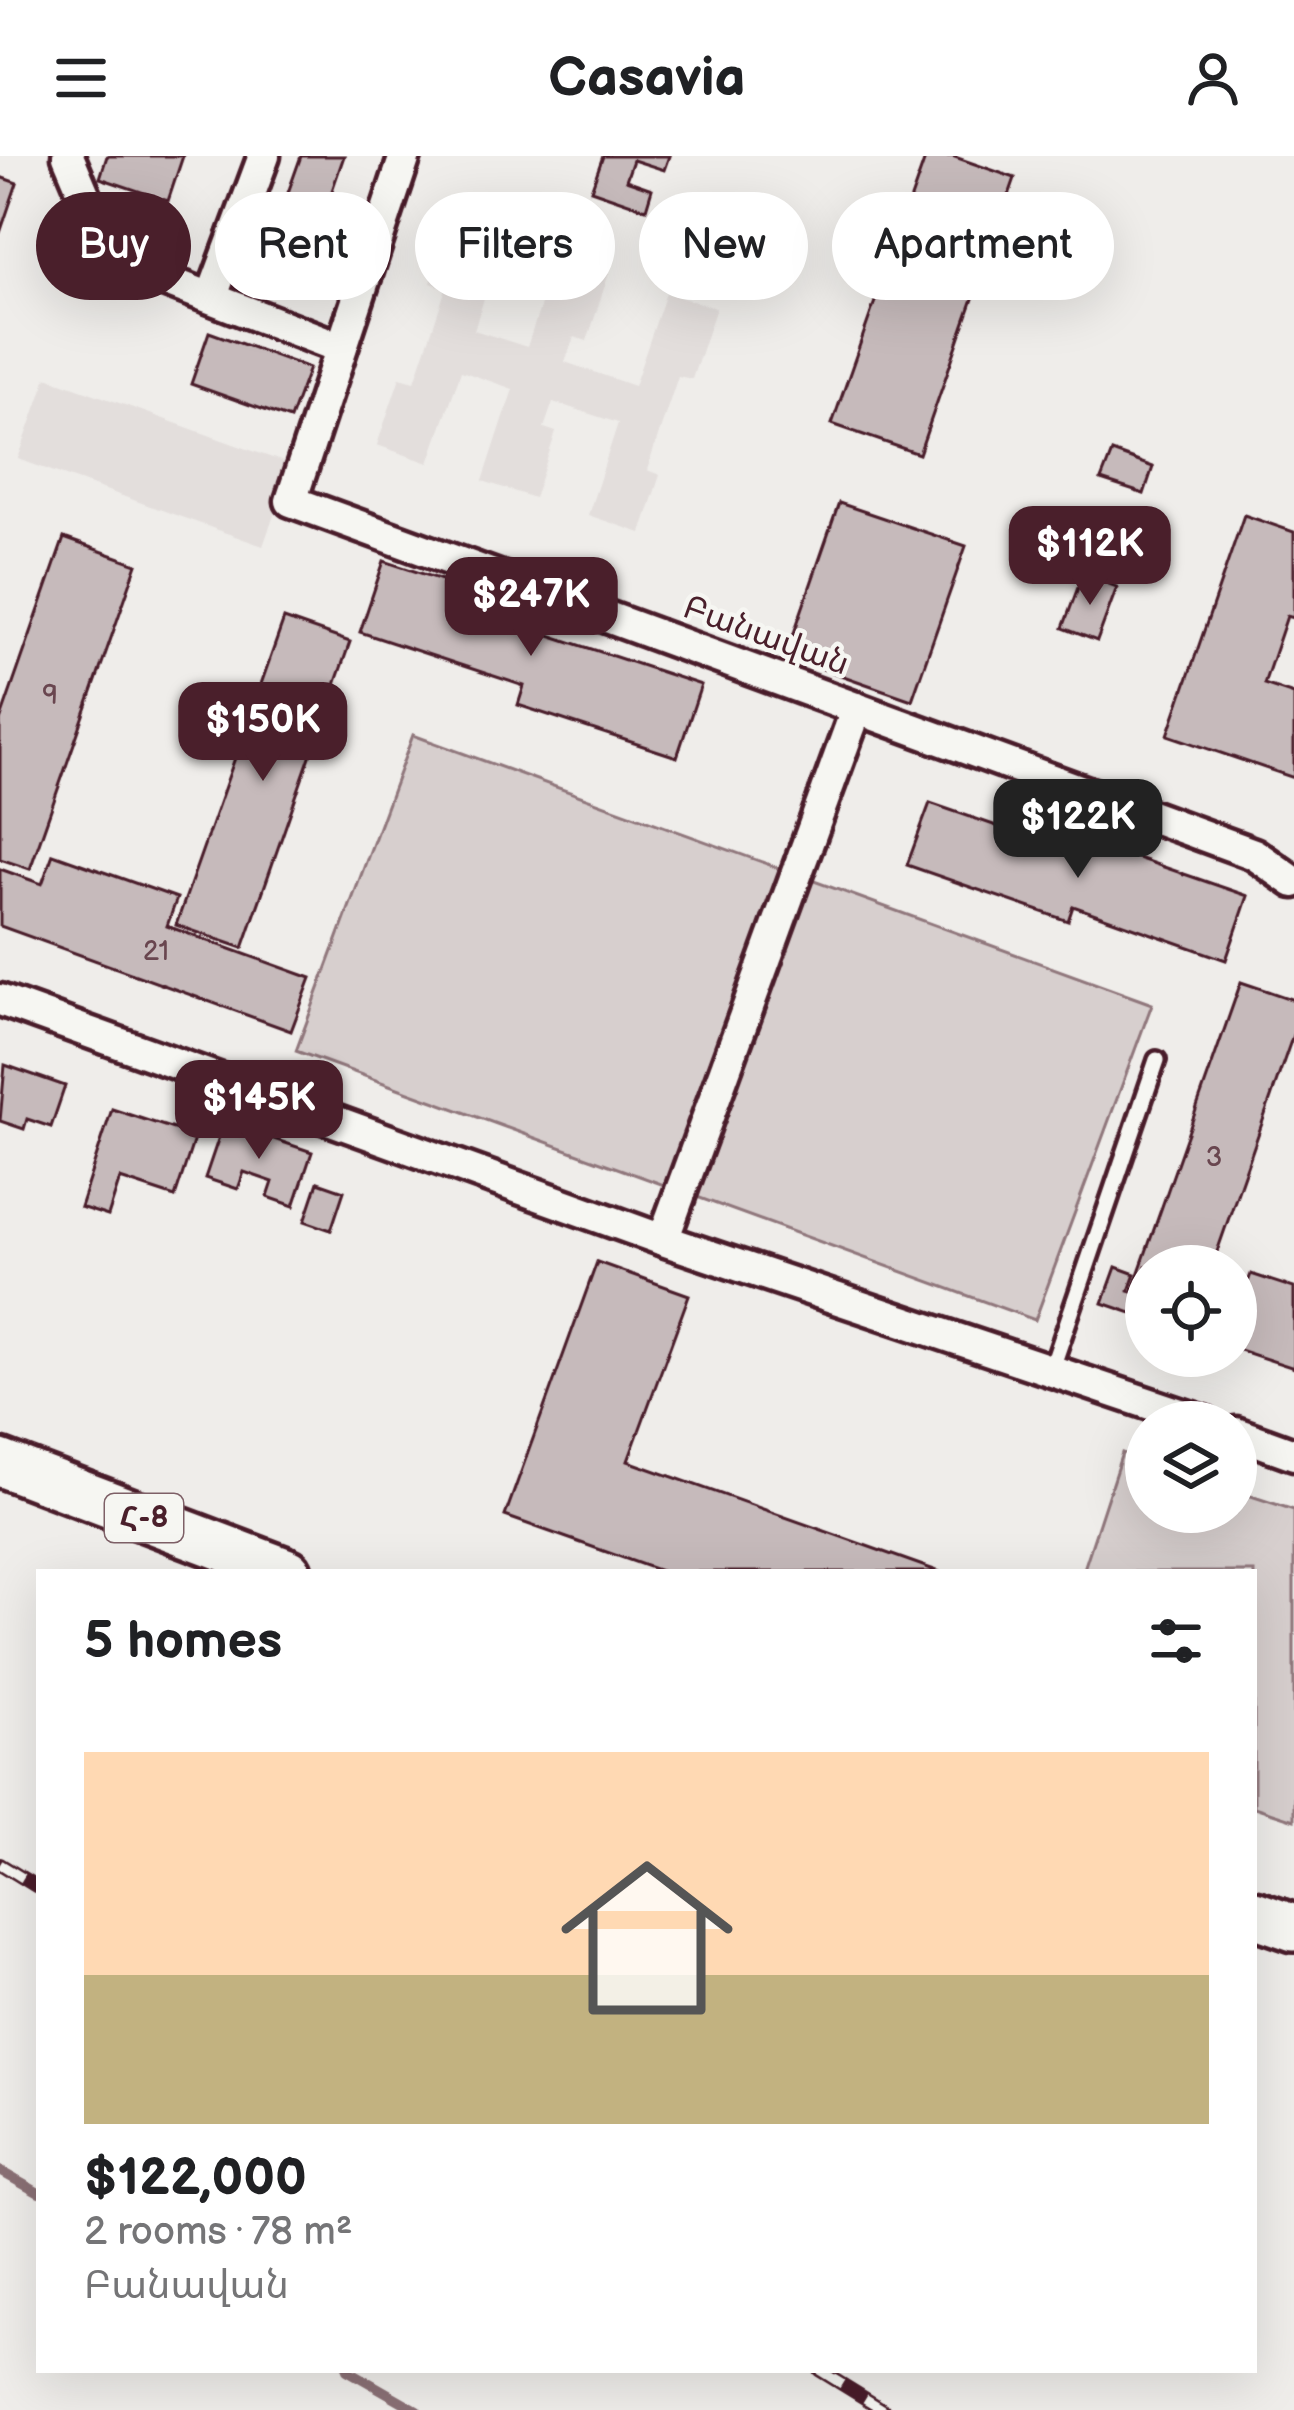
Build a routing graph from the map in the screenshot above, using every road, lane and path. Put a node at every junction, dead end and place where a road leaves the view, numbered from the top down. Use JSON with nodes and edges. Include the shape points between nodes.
{"nodes":[{"id":1,"x":68,"y":156,"type":"edge"},
{"id":2,"x":264,"y":156,"type":"edge"},
{"id":3,"x":405,"y":156,"type":"edge"},
{"id":4,"x":212,"y":296,"type":"junction"},
{"id":5,"x":341,"y":348,"type":"junction"},
{"id":6,"x":857,"y":708,"type":"junction"},
{"id":7,"x":1294,"y":882,"type":"edge"},
{"id":8,"x":0,"y":1000,"type":"edge"},
{"id":9,"x":1157,"y":1060,"type":"dead end"},
{"id":10,"x":663,"y":1240,"type":"junction"},
{"id":11,"x":1052,"y":1368,"type":"junction"},
{"id":12,"x":1145,"y":1401,"type":"edge"},
{"id":13,"x":1257,"y":1441,"type":"edge"},
{"id":14,"x":1294,"y":1454,"type":"edge"},
{"id":15,"x":0,"y":1463,"type":"edge"},
{"id":16,"x":280,"y":1569,"type":"edge"},
{"id":17,"x":1257,"y":1915,"type":"edge"},
{"id":18,"x":1294,"y":1928,"type":"edge"}],
"edges":[{"from":1,"to":4,"type":"street","via":[[112,260]]},
{"from":2,"to":4,"type":"street"},
{"from":3,"to":5,"type":"street"},
{"from":4,"to":5,"type":"street"},
{"from":5,"to":6,"type":"street","name":"Բանավան","via":[[290,501]]},
{"from":6,"to":7,"type":"street","name":"Բանավան","via":[[1254,854]]},
{"from":6,"to":10,"type":"street"},
{"from":8,"to":10,"type":"street"},
{"from":9,"to":11,"type":"lane"},
{"from":10,"to":11,"type":"street"},
{"from":11,"to":12,"type":"street"},
{"from":13,"to":14,"type":"street"},
{"from":15,"to":16,"type":"main road","number":"Հ-8"},
{"from":17,"to":18,"type":"main road"}]}
